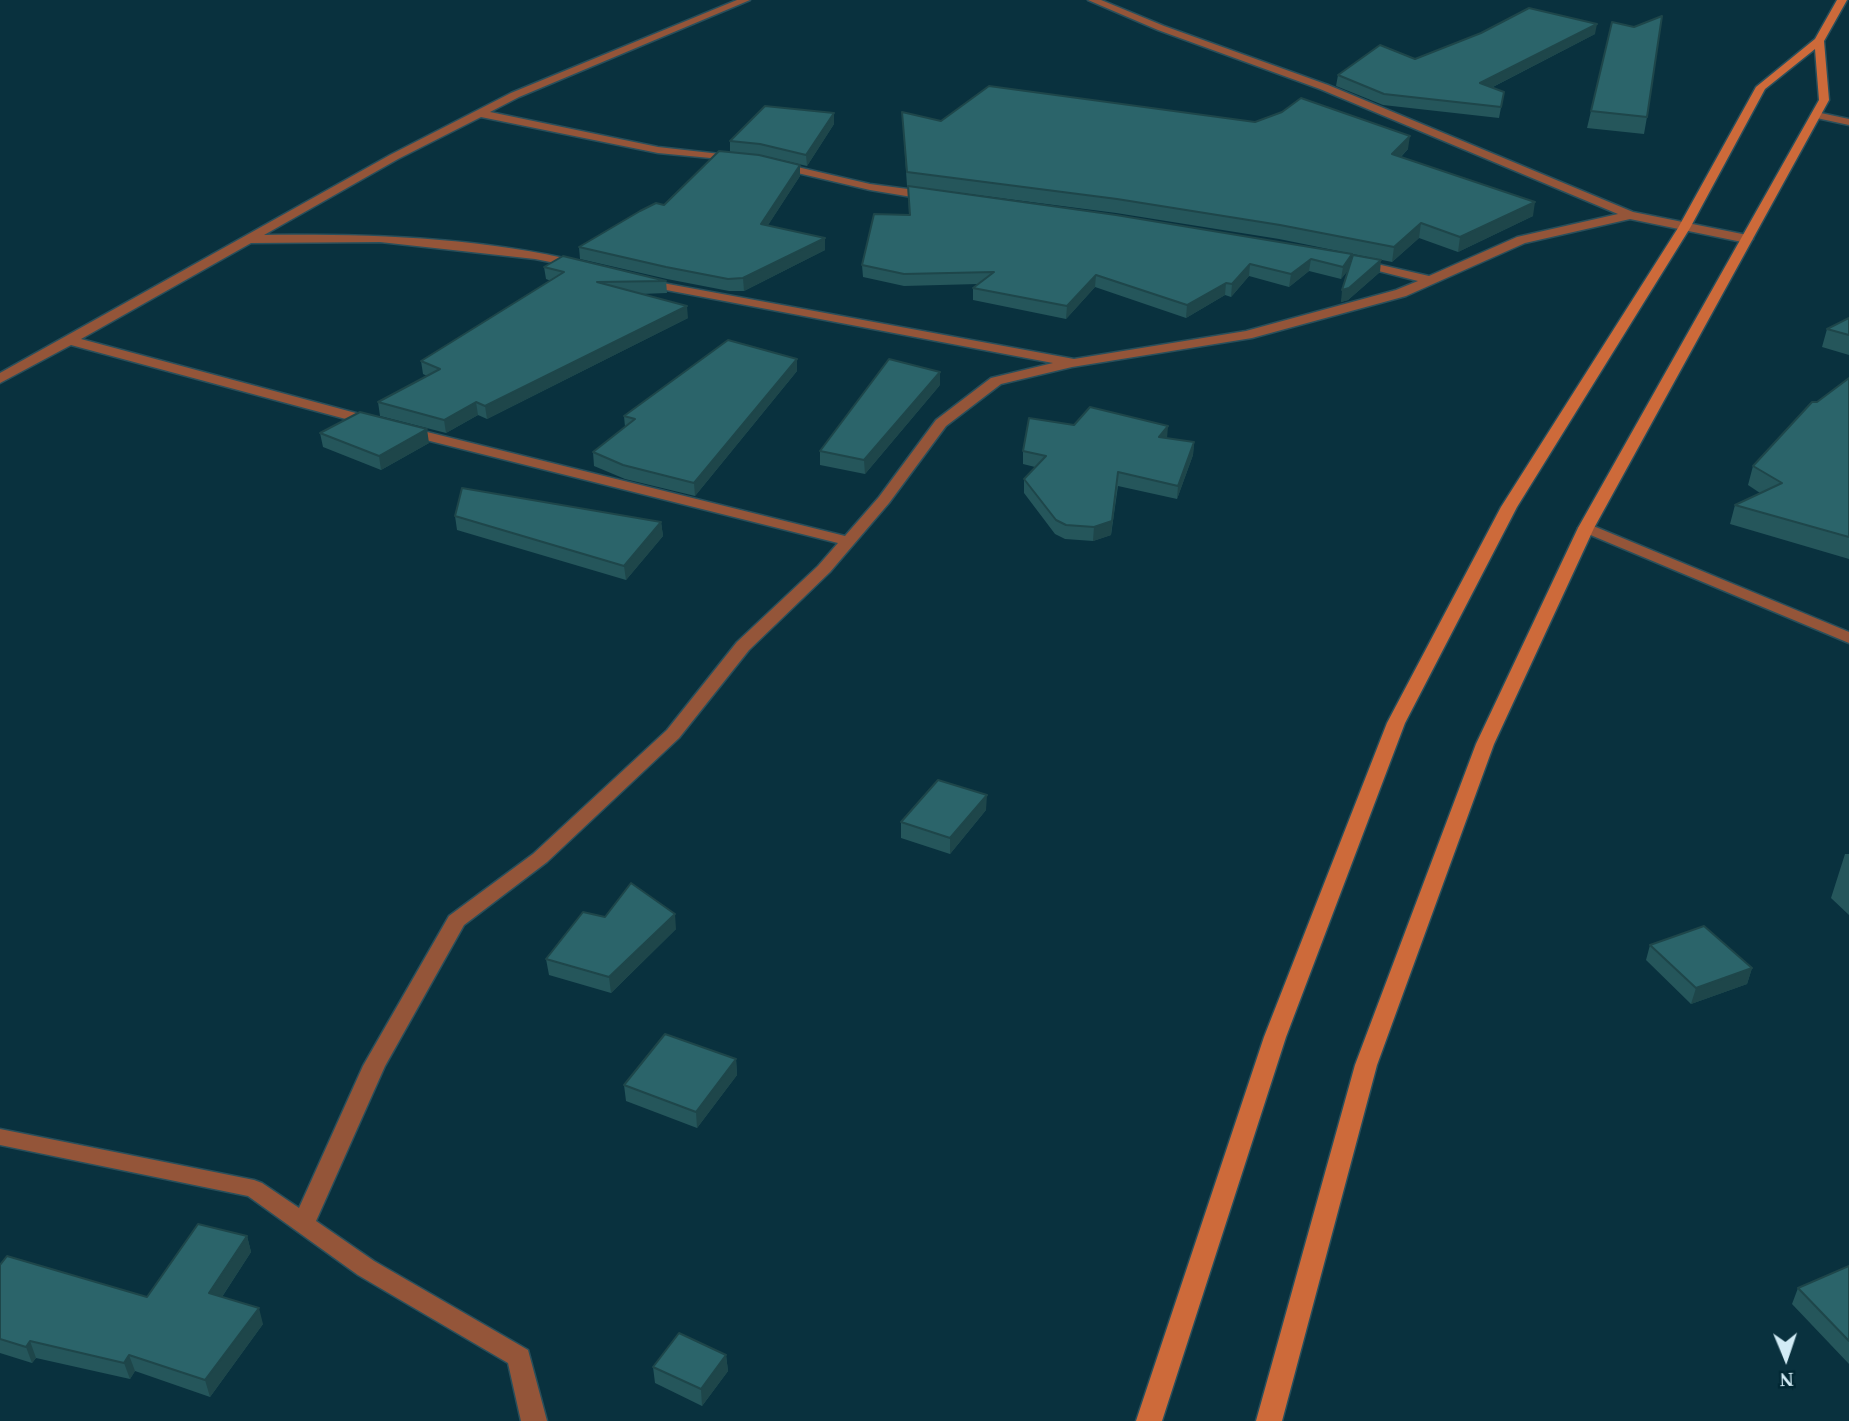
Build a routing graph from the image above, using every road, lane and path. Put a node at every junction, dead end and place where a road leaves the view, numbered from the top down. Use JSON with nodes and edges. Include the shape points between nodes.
{"nodes":[{"id":1,"x":745,"y":0,"type":"edge"},
{"id":2,"x":1093,"y":0,"type":"edge"},
{"id":3,"x":1842,"y":0,"type":"edge"},
{"id":4,"x":1819,"y":41,"type":"junction"},
{"id":5,"x":480,"y":113,"type":"junction"},
{"id":6,"x":1816,"y":115,"type":"junction"},
{"id":7,"x":1849,"y":122,"type":"edge"},
{"id":8,"x":942,"y":197,"type":"edge"},
{"id":9,"x":1630,"y":215,"type":"junction"},
{"id":10,"x":1684,"y":228,"type":"junction"},
{"id":11,"x":248,"y":239,"type":"junction"},
{"id":12,"x":1747,"y":239,"type":"junction"},
{"id":13,"x":1342,"y":258,"type":"edge"},
{"id":14,"x":587,"y":268,"type":"edge"},
{"id":15,"x":627,"y":277,"type":"edge"},
{"id":16,"x":1430,"y":280,"type":"junction"},
{"id":17,"x":69,"y":340,"type":"junction"},
{"id":18,"x":1074,"y":363,"type":"junction"},
{"id":19,"x":0,"y":379,"type":"edge"},
{"id":20,"x":1586,"y":528,"type":"junction"},
{"id":21,"x":848,"y":541,"type":"junction"},
{"id":22,"x":1849,"y":638,"type":"edge"},
{"id":23,"x":0,"y":1137,"type":"edge"},
{"id":24,"x":303,"y":1224,"type":"junction"},
{"id":25,"x":534,"y":1421,"type":"edge"},
{"id":26,"x":1149,"y":1421,"type":"edge"},
{"id":27,"x":1269,"y":1421,"type":"edge"}],
"edges":[{"from":1,"to":5,"type":"street"},
{"from":2,"to":9,"type":"street","via":[[1324,87]]},
{"from":3,"to":4,"type":"main road"},
{"from":4,"to":6,"type":"main road","via":[[1824,100]]},
{"from":4,"to":10,"type":"main road","via":[[1761,87]]},
{"from":5,"to":8,"type":"street","via":[[658,150],[754,161],[870,187]]},
{"from":5,"to":11,"type":"street"},
{"from":6,"to":7,"type":"street"},
{"from":6,"to":12,"type":"main road"},
{"from":9,"to":10,"type":"street"},
{"from":9,"to":16,"type":"street","via":[[1521,240]]},
{"from":10,"to":12,"type":"street"},
{"from":10,"to":26,"type":"main road","via":[[1509,507],[1396,723],[1275,1037]]},
{"from":11,"to":14,"type":"street","via":[[380,238],[535,256]]},
{"from":11,"to":17,"type":"street"},
{"from":12,"to":20,"type":"main road"},
{"from":13,"to":16,"type":"street"},
{"from":15,"to":18,"type":"street"},
{"from":16,"to":18,"type":"street","via":[[1401,293],[1247,335]]},
{"from":17,"to":19,"type":"street"},
{"from":17,"to":21,"type":"street"},
{"from":18,"to":21,"type":"street","via":[[996,382],[941,423]]},
{"from":20,"to":22,"type":"street"},
{"from":20,"to":27,"type":"main road","via":[[1485,744],[1366,1065]]},
{"from":21,"to":24,"type":"street","via":[[743,646],[673,734],[540,858],[456,921],[373,1066]]},
{"from":23,"to":24,"type":"street","via":[[254,1189]]},
{"from":24,"to":25,"type":"street","via":[[366,1268],[519,1357]]}]}
